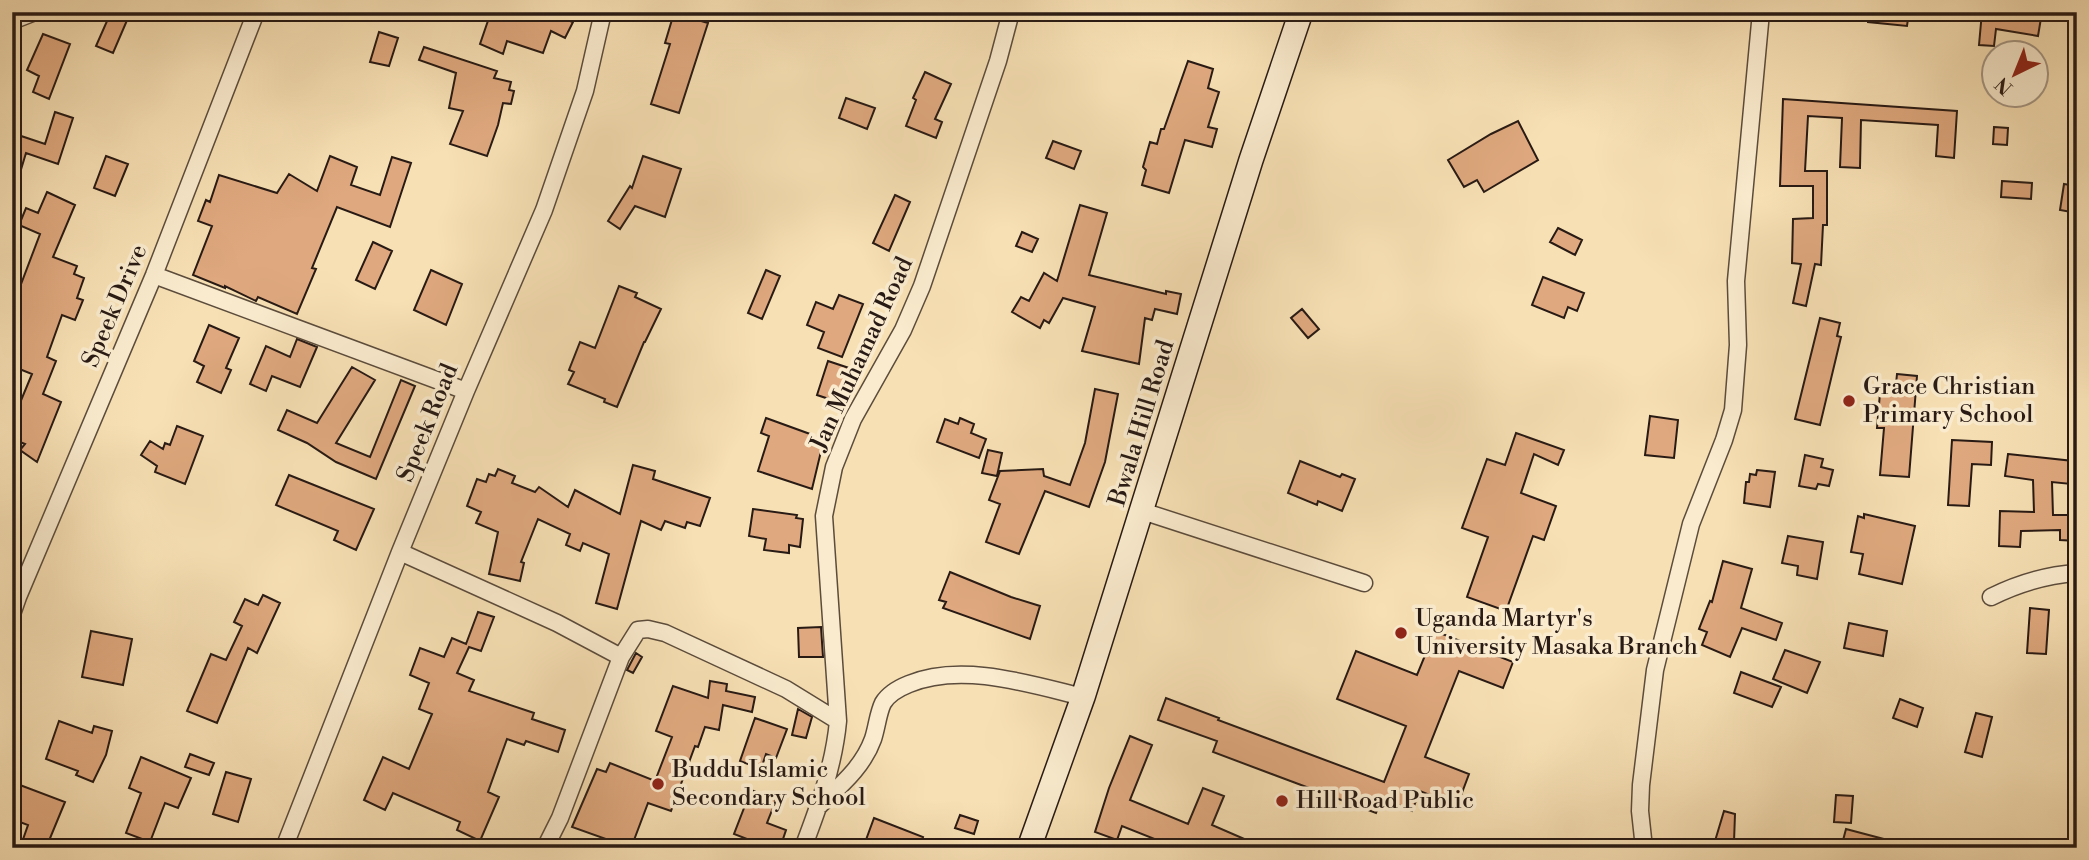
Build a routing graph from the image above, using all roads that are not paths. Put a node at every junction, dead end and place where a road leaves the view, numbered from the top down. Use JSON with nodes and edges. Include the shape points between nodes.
{"nodes":[{"id":1,"x":35,"y":12,"type":"edge"},
{"id":2,"x":256,"y":12,"type":"edge"},
{"id":3,"x":603,"y":12,"type":"edge"},
{"id":4,"x":1011,"y":12,"type":"edge"},
{"id":5,"x":1301,"y":12,"type":"edge"},
{"id":6,"x":1761,"y":12,"type":"edge"},
{"id":7,"x":12,"y":21,"type":"edge"},
{"id":8,"x":154,"y":275,"type":"junction"},
{"id":9,"x":466,"y":391,"type":"junction"},
{"id":10,"x":1142,"y":511,"type":"junction"},
{"id":11,"x":400,"y":552,"type":"junction"},
{"id":12,"x":2077,"y":573,"type":"edge"},
{"id":13,"x":1364,"y":583,"type":"dead end"},
{"id":14,"x":15,"y":596,"type":"edge"},
{"id":15,"x":1992,"y":597,"type":"dead end"},
{"id":16,"x":12,"y":614,"type":"edge"},
{"id":17,"x":621,"y":657,"type":"junction"},
{"id":18,"x":1083,"y":697,"type":"junction"},
{"id":19,"x":838,"y":721,"type":"junction"},
{"id":20,"x":820,"y":804,"type":"junction"},
{"id":21,"x":284,"y":848,"type":"edge"},
{"id":22,"x":545,"y":848,"type":"edge"},
{"id":23,"x":803,"y":848,"type":"edge"},
{"id":24,"x":1029,"y":848,"type":"edge"},
{"id":25,"x":1644,"y":848,"type":"edge"}],
"edges":[{"from":1,"to":7,"type":"street"},
{"from":2,"to":8,"type":"street","name":"Speek Drive"},
{"from":3,"to":9,"type":"street","name":"Speek Road","via":[[585,91],[544,211]]},
{"from":4,"to":19,"type":"street","name":"Jan Muhamad Road","via":[[922,286],[853,419],[834,467],[824,516]]},
{"from":5,"to":10,"type":"street","name":"Bwala Hill Road"},
{"from":6,"to":25,"type":"street","via":[[1736,281],[1738,355],[1733,410],[1691,524],[1655,670],[1641,785]]},
{"from":8,"to":9,"type":"street"},
{"from":8,"to":14,"type":"street","name":"Speek Drive"},
{"from":9,"to":11,"type":"street","name":"Speek Road"},
{"from":10,"to":13,"type":"street"},
{"from":10,"to":18,"type":"street","name":"Bwala Hill Road"},
{"from":11,"to":17,"type":"street"},
{"from":11,"to":21,"type":"street","name":"Speek Road"},
{"from":12,"to":15,"type":"street","via":[[2015,585]]},
{"from":14,"to":16,"type":"street","name":"Speek Drive"},
{"from":17,"to":19,"type":"street","via":[[638,631],[660,631],[786,689]]},
{"from":17,"to":22,"type":"street"},
{"from":18,"to":20,"type":"street","via":[[1012,680],[954,674],[917,680],[883,703],[873,738],[853,775]]},
{"from":18,"to":24,"type":"street","name":"Bwala Hill Road"},
{"from":19,"to":20,"type":"street","name":"Jan Muhamad Road"},
{"from":20,"to":23,"type":"street","name":"Jan Muhamad Road"}]}
